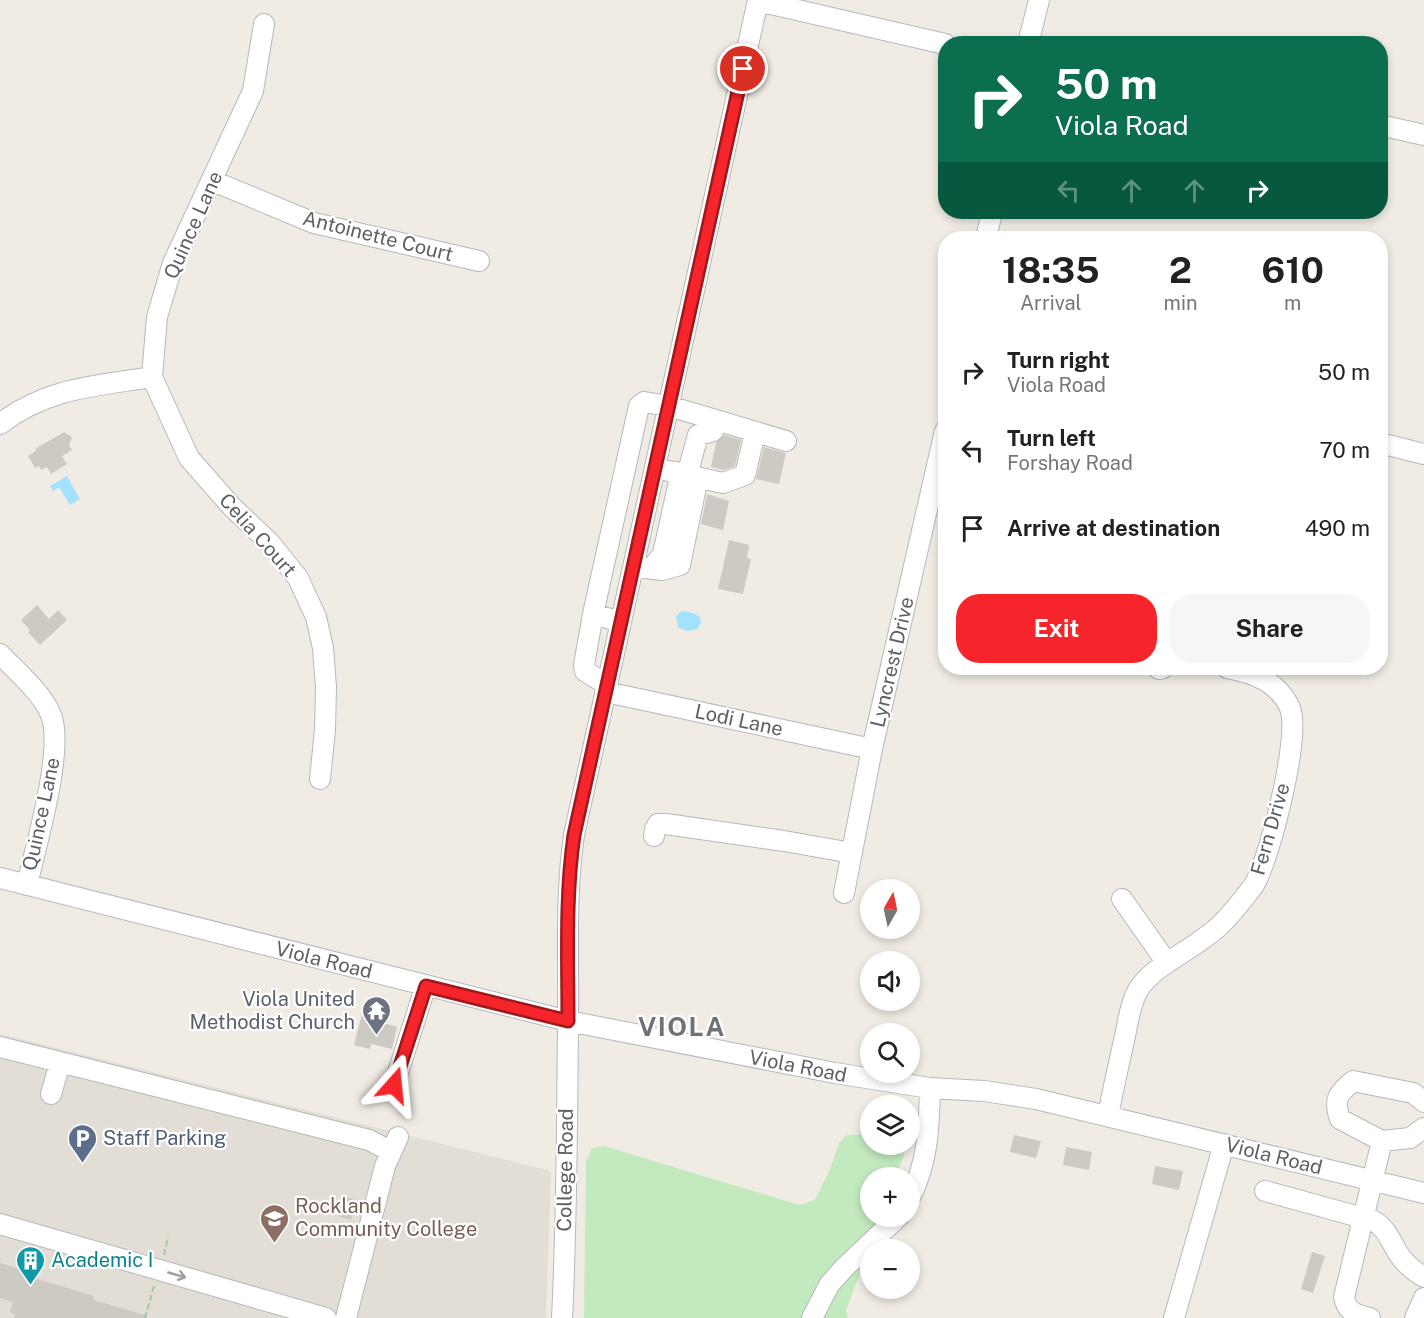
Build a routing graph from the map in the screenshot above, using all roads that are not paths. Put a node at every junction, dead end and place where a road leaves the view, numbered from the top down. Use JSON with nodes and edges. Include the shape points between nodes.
{"nodes":[{"id":1,"x":758,"y":0,"type":"edge"},
{"id":2,"x":1039,"y":0,"type":"edge"},
{"id":3,"x":264,"y":24,"type":"dead end"},
{"id":4,"x":1030,"y":36,"type":"edge"},
{"id":5,"x":938,"y":42,"type":"edge"},
{"id":6,"x":1388,"y":127,"type":"edge"},
{"id":7,"x":1424,"y":135,"type":"edge"},
{"id":8,"x":213,"y":181,"type":"junction"},
{"id":9,"x":479,"y":261,"type":"dead end"},
{"id":10,"x":152,"y":377,"type":"junction"},
{"id":11,"x":669,"y":406,"type":"junction"},
{"id":12,"x":716,"y":421,"type":"junction"},
{"id":13,"x":0,"y":424,"type":"edge"},
{"id":14,"x":755,"y":433,"type":"junction"},
{"id":15,"x":786,"y":441,"type":"dead end"},
{"id":16,"x":1388,"y":445,"type":"edge"},
{"id":17,"x":1424,"y":454,"type":"edge"},
{"id":18,"x":938,"y":461,"type":"edge"},
{"id":19,"x":656,"y":468,"type":"junction"},
{"id":20,"x":687,"y":475,"type":"junction"},
{"id":21,"x":642,"y":567,"type":"junction"},
{"id":22,"x":593,"y":614,"type":"junction"},
{"id":23,"x":621,"y":622,"type":"junction"},
{"id":24,"x":0,"y":654,"type":"edge"},
{"id":25,"x":1256,"y":675,"type":"edge"},
{"id":26,"x":607,"y":688,"type":"junction"},
{"id":27,"x":872,"y":749,"type":"junction"},
{"id":28,"x":320,"y":779,"type":"dead end"},
{"id":29,"x":654,"y":836,"type":"dead end"},
{"id":30,"x":852,"y":853,"type":"junction"},
{"id":31,"x":0,"y":878,"type":"edge"},
{"id":32,"x":27,"y":885,"type":"junction"},
{"id":33,"x":844,"y":893,"type":"dead end"},
{"id":34,"x":1122,"y":899,"type":"dead end"},
{"id":35,"x":1167,"y":963,"type":"junction"},
{"id":36,"x":426,"y":986,"type":"junction"},
{"id":37,"x":568,"y":1021,"type":"junction"},
{"id":38,"x":0,"y":1047,"type":"edge"},
{"id":39,"x":60,"y":1063,"type":"junction"},
{"id":40,"x":394,"y":1085,"type":"dead end"},
{"id":41,"x":930,"y":1088,"type":"junction"},
{"id":42,"x":51,"y":1094,"type":"dead end"},
{"id":43,"x":1424,"y":1102,"type":"edge"},
{"id":44,"x":1108,"y":1116,"type":"junction"},
{"id":45,"x":1424,"y":1128,"type":"edge"},
{"id":46,"x":1382,"y":1141,"type":"junction"},
{"id":47,"x":1224,"y":1144,"type":"junction"},
{"id":48,"x":920,"y":1176,"type":"edge"},
{"id":49,"x":1373,"y":1181,"type":"junction"},
{"id":50,"x":1266,"y":1191,"type":"dead end"},
{"id":51,"x":1424,"y":1193,"type":"edge"},
{"id":52,"x":1363,"y":1218,"type":"junction"},
{"id":53,"x":0,"y":1224,"type":"edge"},
{"id":54,"x":887,"y":1227,"type":"edge"},
{"id":55,"x":1424,"y":1277,"type":"edge"},
{"id":56,"x":1424,"y":1298,"type":"edge"},
{"id":57,"x":326,"y":1318,"type":"edge"},
{"id":58,"x":346,"y":1318,"type":"edge"},
{"id":59,"x":562,"y":1318,"type":"edge"},
{"id":60,"x":812,"y":1318,"type":"edge"},
{"id":61,"x":1174,"y":1318,"type":"edge"},
{"id":62,"x":1370,"y":1318,"type":"edge"},
{"id":63,"x":1416,"y":1318,"type":"edge"}],
"edges":[{"from":1,"to":5,"type":"street"},
{"from":1,"to":11,"type":"street","name":"College Road"},
{"from":2,"to":4,"type":"street"},
{"from":3,"to":8,"type":"street","name":"Quince Lane","via":[[253,91]]},
{"from":6,"to":7,"type":"street"},
{"from":8,"to":9,"type":"street","name":"Antoinette Court","via":[[314,223]]},
{"from":8,"to":10,"type":"street","name":"Quince Lane","via":[[173,263],[157,317]]},
{"from":10,"to":13,"type":"street","via":[[40,399]]},
{"from":10,"to":28,"type":"street","name":"Celia Court","via":[[189,458],[298,578],[316,617],[326,687]]},
{"from":11,"to":12,"type":"street"},
{"from":11,"to":19,"type":"street","name":"College Road"},
{"from":11,"to":22,"type":"street","via":[[644,402],[639,406]]},
{"from":12,"to":14,"type":"street"},
{"from":12,"to":20,"type":"street","via":[[713,432],[698,435]]},
{"from":14,"to":15,"type":"street"},
{"from":14,"to":20,"type":"street","via":[[746,475],[723,483]]},
{"from":16,"to":17,"type":"street"},
{"from":18,"to":27,"type":"street","name":"Lyncrest Drive"},
{"from":19,"to":20,"type":"street"},
{"from":19,"to":21,"type":"street","name":"College Road"},
{"from":20,"to":21,"type":"street","via":[[679,482],[663,554]]},
{"from":21,"to":23,"type":"street","name":"College Road"},
{"from":22,"to":23,"type":"street"},
{"from":22,"to":26,"type":"street","via":[[585,671]]},
{"from":23,"to":26,"type":"street","name":"College Road"},
{"from":24,"to":32,"type":"street","name":"Quince Lane","via":[[38,694],[52,717],[55,747]]},
{"from":25,"to":35,"type":"street","name":"Fern Drive","via":[[1281,694],[1290,709],[1293,726],[1267,854],[1254,884],[1233,912],[1206,937]]},
{"from":26,"to":27,"type":"street","name":"Lodi Lane"},
{"from":26,"to":37,"type":"street","name":"College Road","via":[[570,866]]},
{"from":27,"to":30,"type":"street","name":"Lyncrest Drive"},
{"from":29,"to":30,"type":"street","via":[[658,824],[673,825]]},
{"from":30,"to":33,"type":"street","name":"Lyncrest Drive"},
{"from":31,"to":32,"type":"street","name":"Viola Road"},
{"from":32,"to":36,"type":"street","name":"Viola Road"},
{"from":34,"to":35,"type":"street"},
{"from":35,"to":44,"type":"street","name":"Fern Drive","via":[[1137,992]]},
{"from":36,"to":37,"type":"street","name":"Viola Road"},
{"from":36,"to":40,"type":"street"},
{"from":37,"to":41,"type":"street","name":"Viola Road","via":[[835,1074]]},
{"from":37,"to":59,"type":"street","name":"College Road"},
{"from":38,"to":39,"type":"street"},
{"from":39,"to":42,"type":"street"},
{"from":39,"to":58,"type":"street","via":[[394,1144]]},
{"from":41,"to":44,"type":"street","name":"Viola Road","via":[[1036,1099]]},
{"from":41,"to":48,"type":"street","via":[[930,1116]]},
{"from":43,"to":46,"type":"street","via":[[1413,1093],[1353,1081],[1340,1092],[1335,1106],[1340,1119]]},
{"from":44,"to":47,"type":"street","name":"Viola Road"},
{"from":45,"to":46,"type":"street","via":[[1410,1138]]},
{"from":46,"to":49,"type":"street"},
{"from":47,"to":49,"type":"street","name":"Viola Road"},
{"from":47,"to":61,"type":"street"},
{"from":49,"to":51,"type":"street","name":"Viola Road"},
{"from":49,"to":52,"type":"street"},
{"from":50,"to":52,"type":"street"},
{"from":52,"to":55,"type":"street","via":[[1383,1227],[1398,1254]]},
{"from":52,"to":62,"type":"street","via":[[1344,1297],[1355,1315]]},
{"from":53,"to":57,"type":"street","one_way":true},
{"from":54,"to":60,"type":"street","via":[[829,1285]]},
{"from":56,"to":63,"type":"street"}]}
